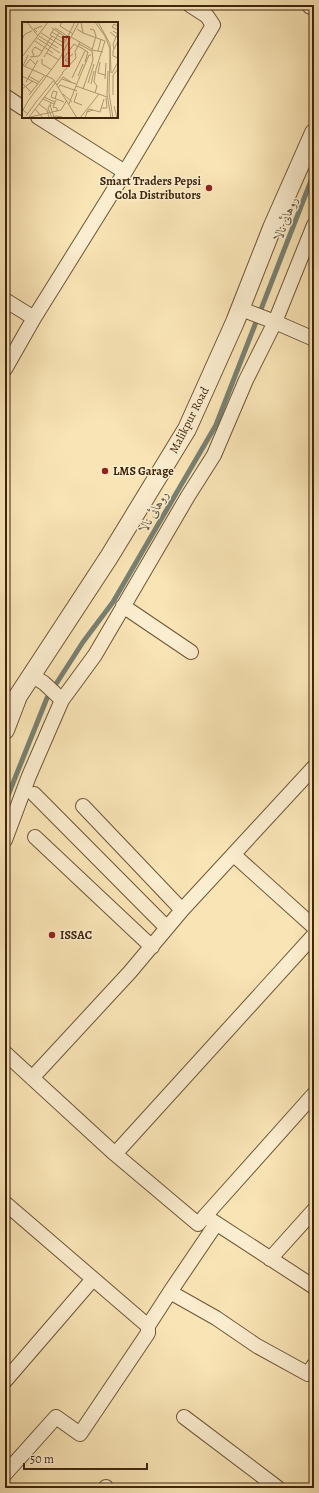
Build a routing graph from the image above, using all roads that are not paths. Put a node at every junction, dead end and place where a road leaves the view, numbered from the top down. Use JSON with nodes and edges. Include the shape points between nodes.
{"nodes":[{"id":1,"x":190,"y":5,"type":"edge"},
{"id":2,"x":5,"y":96,"type":"edge"},
{"id":3,"x":22,"y":107,"type":"edge"},
{"id":4,"x":40,"y":118,"type":"edge"},
{"id":5,"x":314,"y":133,"type":"edge"},
{"id":6,"x":125,"y":172,"type":"junction"},
{"id":7,"x":314,"y":225,"type":"edge"},
{"id":8,"x":5,"y":300,"type":"edge"},
{"id":9,"x":246,"y":311,"type":"junction"},
{"id":10,"x":34,"y":318,"type":"junction"},
{"id":11,"x":275,"y":322,"type":"junction"},
{"id":12,"x":314,"y":339,"type":"edge"},
{"id":13,"x":5,"y":369,"type":"edge"},
{"id":14,"x":123,"y":606,"type":"junction"},
{"id":15,"x":191,"y":652,"type":"dead end"},
{"id":16,"x":37,"y":679,"type":"junction"},
{"id":17,"x":60,"y":698,"type":"junction"},
{"id":18,"x":5,"y":730,"type":"edge"},
{"id":19,"x":314,"y":767,"type":"edge"},
{"id":20,"x":34,"y":794,"type":"dead end"},
{"id":21,"x":83,"y":806,"type":"dead end"},
{"id":22,"x":35,"y":837,"type":"dead end"},
{"id":23,"x":5,"y":840,"type":"edge"},
{"id":24,"x":234,"y":855,"type":"junction"},
{"id":25,"x":182,"y":910,"type":"junction"},
{"id":26,"x":314,"y":926,"type":"edge"},
{"id":27,"x":167,"y":928,"type":"junction"},
{"id":28,"x":314,"y":935,"type":"edge"},
{"id":29,"x":152,"y":947,"type":"junction"},
{"id":30,"x":5,"y":1052,"type":"edge"},
{"id":31,"x":32,"y":1078,"type":"junction"},
{"id":32,"x":314,"y":1094,"type":"edge"},
{"id":33,"x":114,"y":1154,"type":"junction"},
{"id":34,"x":5,"y":1203,"type":"edge"},
{"id":35,"x":314,"y":1210,"type":"edge"},
{"id":36,"x":210,"y":1220,"type":"junction"},
{"id":37,"x":270,"y":1259,"type":"junction"},
{"id":38,"x":93,"y":1279,"type":"junction"},
{"id":39,"x":314,"y":1287,"type":"edge"},
{"id":40,"x":170,"y":1292,"type":"junction"},
{"id":41,"x":148,"y":1326,"type":"junction"},
{"id":42,"x":314,"y":1365,"type":"edge"},
{"id":43,"x":5,"y":1380,"type":"edge"},
{"id":44,"x":184,"y":1417,"type":"dead end"},
{"id":45,"x":5,"y":1474,"type":"edge"},
{"id":46,"x":278,"y":1488,"type":"edge"}],
"edges":[{"from":1,"to":6,"type":"street","via":[[207,16],[213,25]]},
{"from":2,"to":3,"type":"street"},
{"from":4,"to":6,"type":"street"},
{"from":5,"to":9,"type":"street","name":"Malikpur Road","via":[[272,228]]},
{"from":6,"to":10,"type":"street"},
{"from":7,"to":11,"type":"street"},
{"from":8,"to":10,"type":"street"},
{"from":9,"to":11,"type":"street"},
{"from":9,"to":16,"type":"street","name":"Malikpur Road","via":[[187,430]]},
{"from":10,"to":13,"type":"street"},
{"from":11,"to":12,"type":"street"},
{"from":11,"to":14,"type":"street","via":[[246,380],[214,455]]},
{"from":14,"to":15,"type":"street"},
{"from":14,"to":17,"type":"street","via":[[95,655]]},
{"from":16,"to":17,"type":"street"},
{"from":16,"to":18,"type":"street","name":"Malikpur Road","via":[[18,696]]},
{"from":17,"to":23,"type":"street"},
{"from":19,"to":24,"type":"street"},
{"from":20,"to":27,"type":"street"},
{"from":21,"to":25,"type":"street"},
{"from":22,"to":29,"type":"street"},
{"from":24,"to":25,"type":"street"},
{"from":24,"to":26,"type":"street"},
{"from":25,"to":27,"type":"street"},
{"from":27,"to":29,"type":"street"},
{"from":28,"to":33,"type":"street"},
{"from":29,"to":31,"type":"street"},
{"from":30,"to":31,"type":"street"},
{"from":31,"to":33,"type":"street"},
{"from":32,"to":36,"type":"street"},
{"from":33,"to":36,"type":"street","via":[[198,1224]]},
{"from":34,"to":38,"type":"street"},
{"from":35,"to":37,"type":"street"},
{"from":36,"to":37,"type":"street"},
{"from":36,"to":40,"type":"street"},
{"from":37,"to":39,"type":"street"},
{"from":38,"to":41,"type":"street"},
{"from":38,"to":43,"type":"street"},
{"from":40,"to":41,"type":"street"},
{"from":40,"to":42,"type":"street","via":[[308,1374]]},
{"from":41,"to":45,"type":"street","via":[[148,1333],[80,1434],[56,1417]]},
{"from":44,"to":46,"type":"street"}]}
